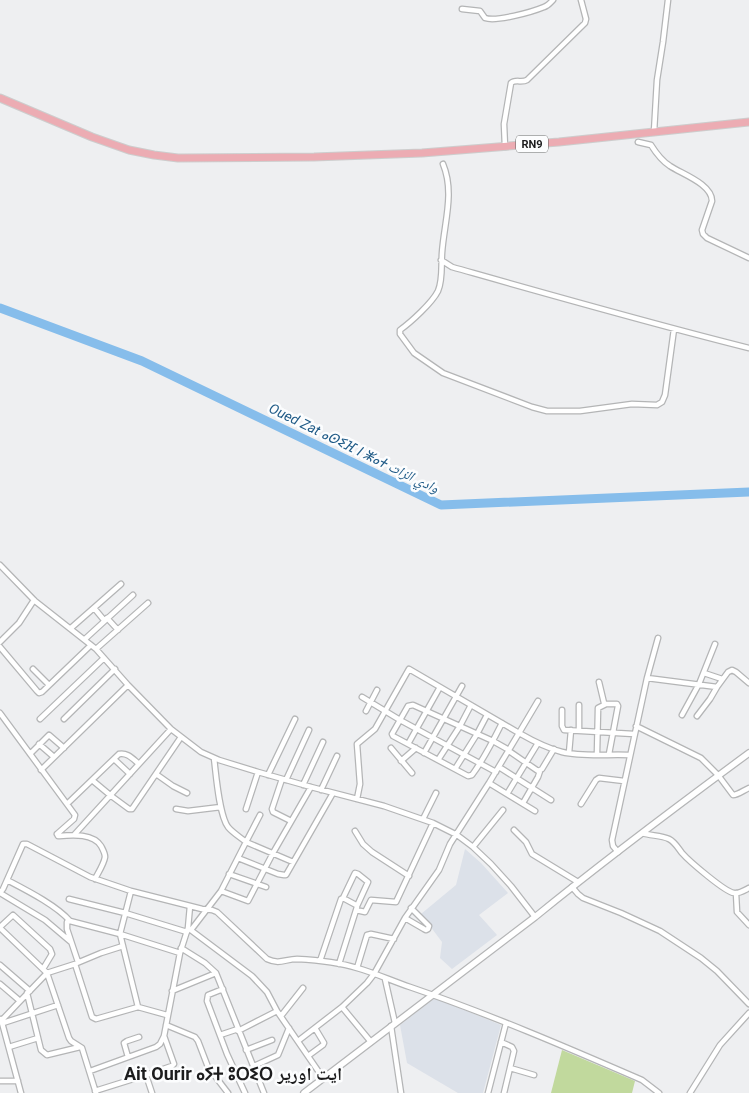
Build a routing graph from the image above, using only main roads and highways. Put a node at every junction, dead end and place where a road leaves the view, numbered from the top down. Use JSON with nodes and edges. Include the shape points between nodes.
{"nodes":[{"id":1,"x":0,"y":98,"type":"edge"},
{"id":2,"x":749,"y":122,"type":"edge"}],
"edges":[{"from":1,"to":2,"type":"main road","number":"RN9","via":[[129,150],[164,157],[203,159],[422,154]]}]}
